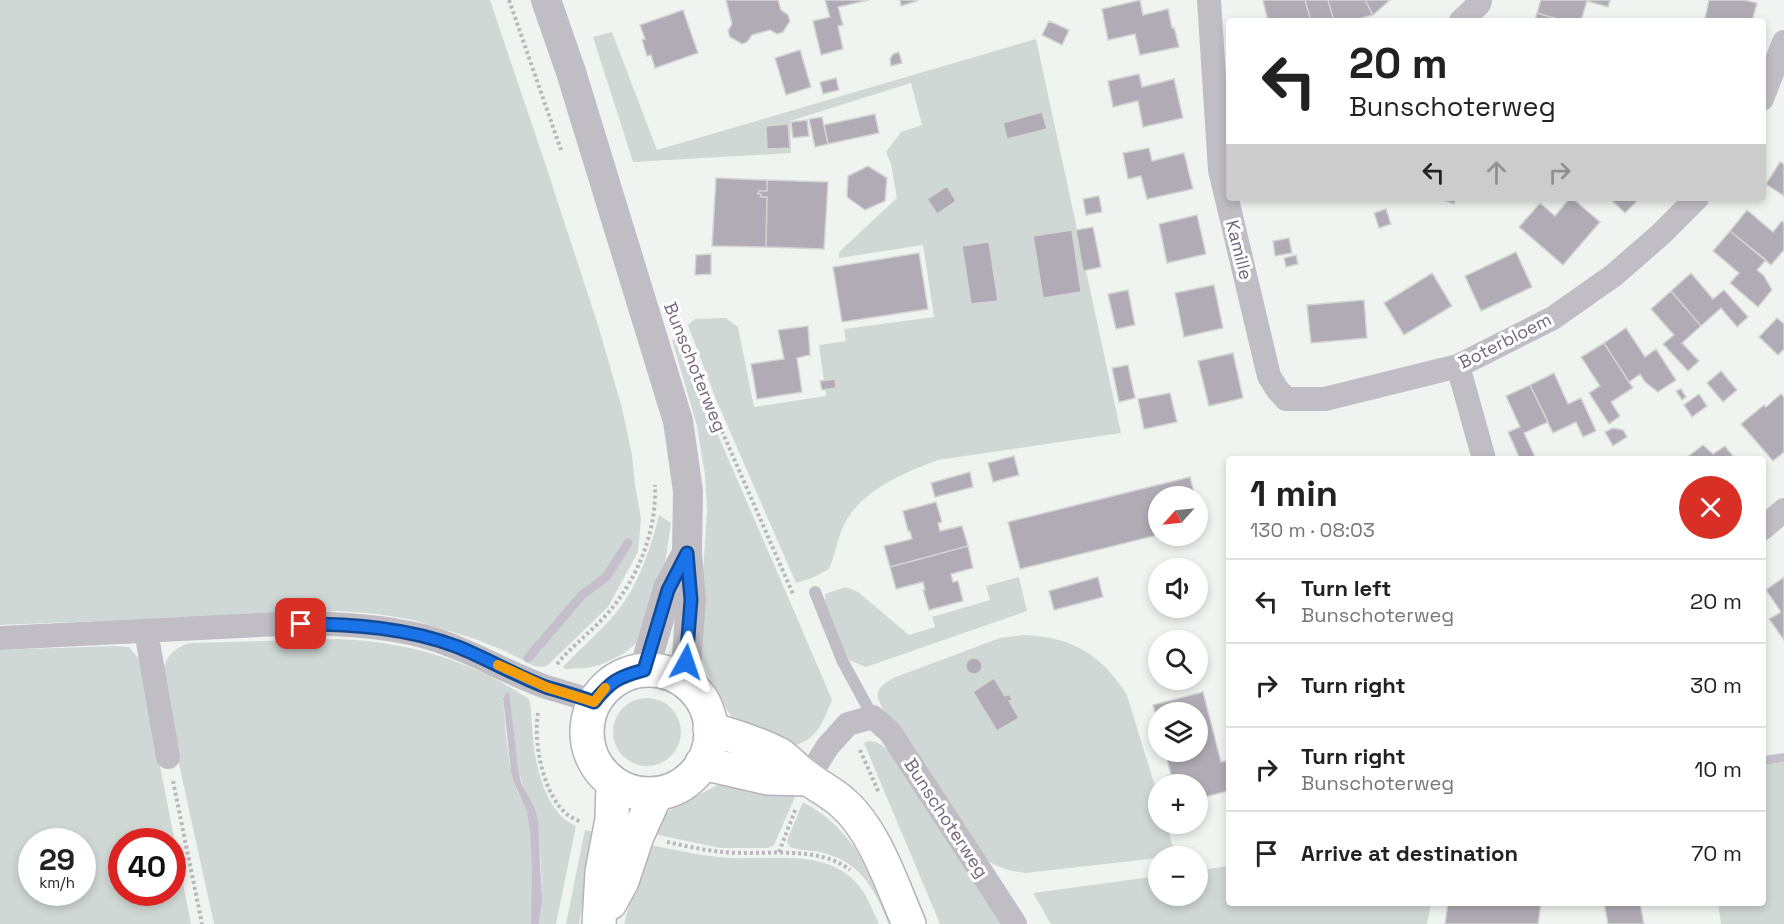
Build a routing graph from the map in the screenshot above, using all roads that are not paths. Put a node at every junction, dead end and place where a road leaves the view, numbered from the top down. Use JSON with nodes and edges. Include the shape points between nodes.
{"nodes":[{"id":1,"x":546,"y":0,"type":"edge"},
{"id":2,"x":1209,"y":0,"type":"edge"},
{"id":3,"x":1480,"y":0,"type":"edge"},
{"id":4,"x":1464,"y":18,"type":"edge"},
{"id":5,"x":1784,"y":42,"type":"edge"},
{"id":6,"x":1766,"y":89,"type":"edge"},
{"id":7,"x":1222,"y":119,"type":"edge"},
{"id":8,"x":1226,"y":195,"type":"edge"},
{"id":9,"x":1227,"y":201,"type":"edge"},
{"id":10,"x":1694,"y":201,"type":"edge"},
{"id":11,"x":1458,"y":366,"type":"junction"},
{"id":12,"x":1277,"y":389,"type":"joint"},
{"id":13,"x":1483,"y":456,"type":"edge"},
{"id":14,"x":1784,"y":510,"type":"edge"},
{"id":15,"x":1766,"y":526,"type":"edge"},
{"id":16,"x":687,"y":553,"type":"junction"},
{"id":17,"x":815,"y":592,"type":"dead end"},
{"id":18,"x":146,"y":631,"type":"junction"},
{"id":19,"x":0,"y":638,"type":"edge"},
{"id":20,"x":644,"y":670,"type":"junction"},
{"id":21,"x":685,"y":682,"type":"junction"},
{"id":22,"x":594,"y":702,"type":"junction"},
{"id":23,"x":873,"y":717,"type":"junction"},
{"id":24,"x":710,"y":729,"type":"junction"},
{"id":25,"x":168,"y":757,"type":"road end"},
{"id":26,"x":702,"y":763,"type":"junction"},
{"id":27,"x":807,"y":778,"type":"junction"},
{"id":28,"x":613,"y":783,"type":"junction"},
{"id":29,"x":656,"y":794,"type":"junction"},
{"id":30,"x":624,"y":833,"type":"junction"},
{"id":31,"x":599,"y":923,"type":"edge"},
{"id":32,"x":909,"y":924,"type":"edge"},
{"id":33,"x":1015,"y":924,"type":"edge"}],
"edges":[{"from":1,"to":16,"type":"street","name":"Bunschoterweg","via":[[678,421],[688,491]]},
{"from":2,"to":7,"type":"street","name":"Kamille"},
{"from":3,"to":4,"type":"street"},
{"from":5,"to":6,"type":"street"},
{"from":7,"to":8,"type":"street","name":"Kamille","via":[[1220,170]]},
{"from":9,"to":12,"type":"street","name":"Kamille","via":[[1269,376]]},
{"from":10,"to":11,"type":"street","name":"Boterbloem","via":[[1614,275],[1553,318]]},
{"from":11,"to":12,"type":"street","name":"Boterbloem","via":[[1325,399],[1286,399]]},
{"from":11,"to":13,"type":"street"},
{"from":14,"to":15,"type":"street"},
{"from":16,"to":20,"type":"street","name":"Bunschoterweg","via":[[668,590]]},
{"from":16,"to":21,"type":"street","name":"Bunschoterweg","via":[[691,600]]},
{"from":17,"to":23,"type":"lane","name":"Bunschoterweg","via":[[843,662]]},
{"from":18,"to":19,"type":"street"},
{"from":18,"to":22,"type":"street","via":[[301,624],[386,628],[457,647],[546,687]]},
{"from":18,"to":25,"type":"street"},
{"from":20,"to":21,"type":"main road","via":[[659,671]]},
{"from":20,"to":22,"type":"main road","via":[[607,686]]},
{"from":21,"to":24,"type":"main road","via":[[707,711]]},
{"from":22,"to":28,"type":"main road","via":[[588,719],[591,755]]},
{"from":23,"to":27,"type":"street","via":[[848,724]]},
{"from":23,"to":33,"type":"street","name":"Bunschoterweg","via":[[890,732]]},
{"from":24,"to":26,"type":"main road"},
{"from":24,"to":27,"type":"main road","via":[[780,756]]},
{"from":26,"to":27,"type":"main road","via":[[768,778]]},
{"from":26,"to":29,"type":"main road","via":[[675,789]]},
{"from":27,"to":32,"type":"main road","via":[[843,803],[858,819]]},
{"from":28,"to":29,"type":"main road","via":[[634,792]]},
{"from":28,"to":30,"type":"main road"},
{"from":29,"to":30,"type":"main road"},
{"from":30,"to":31,"type":"main road","via":[[602,872]]}]}
